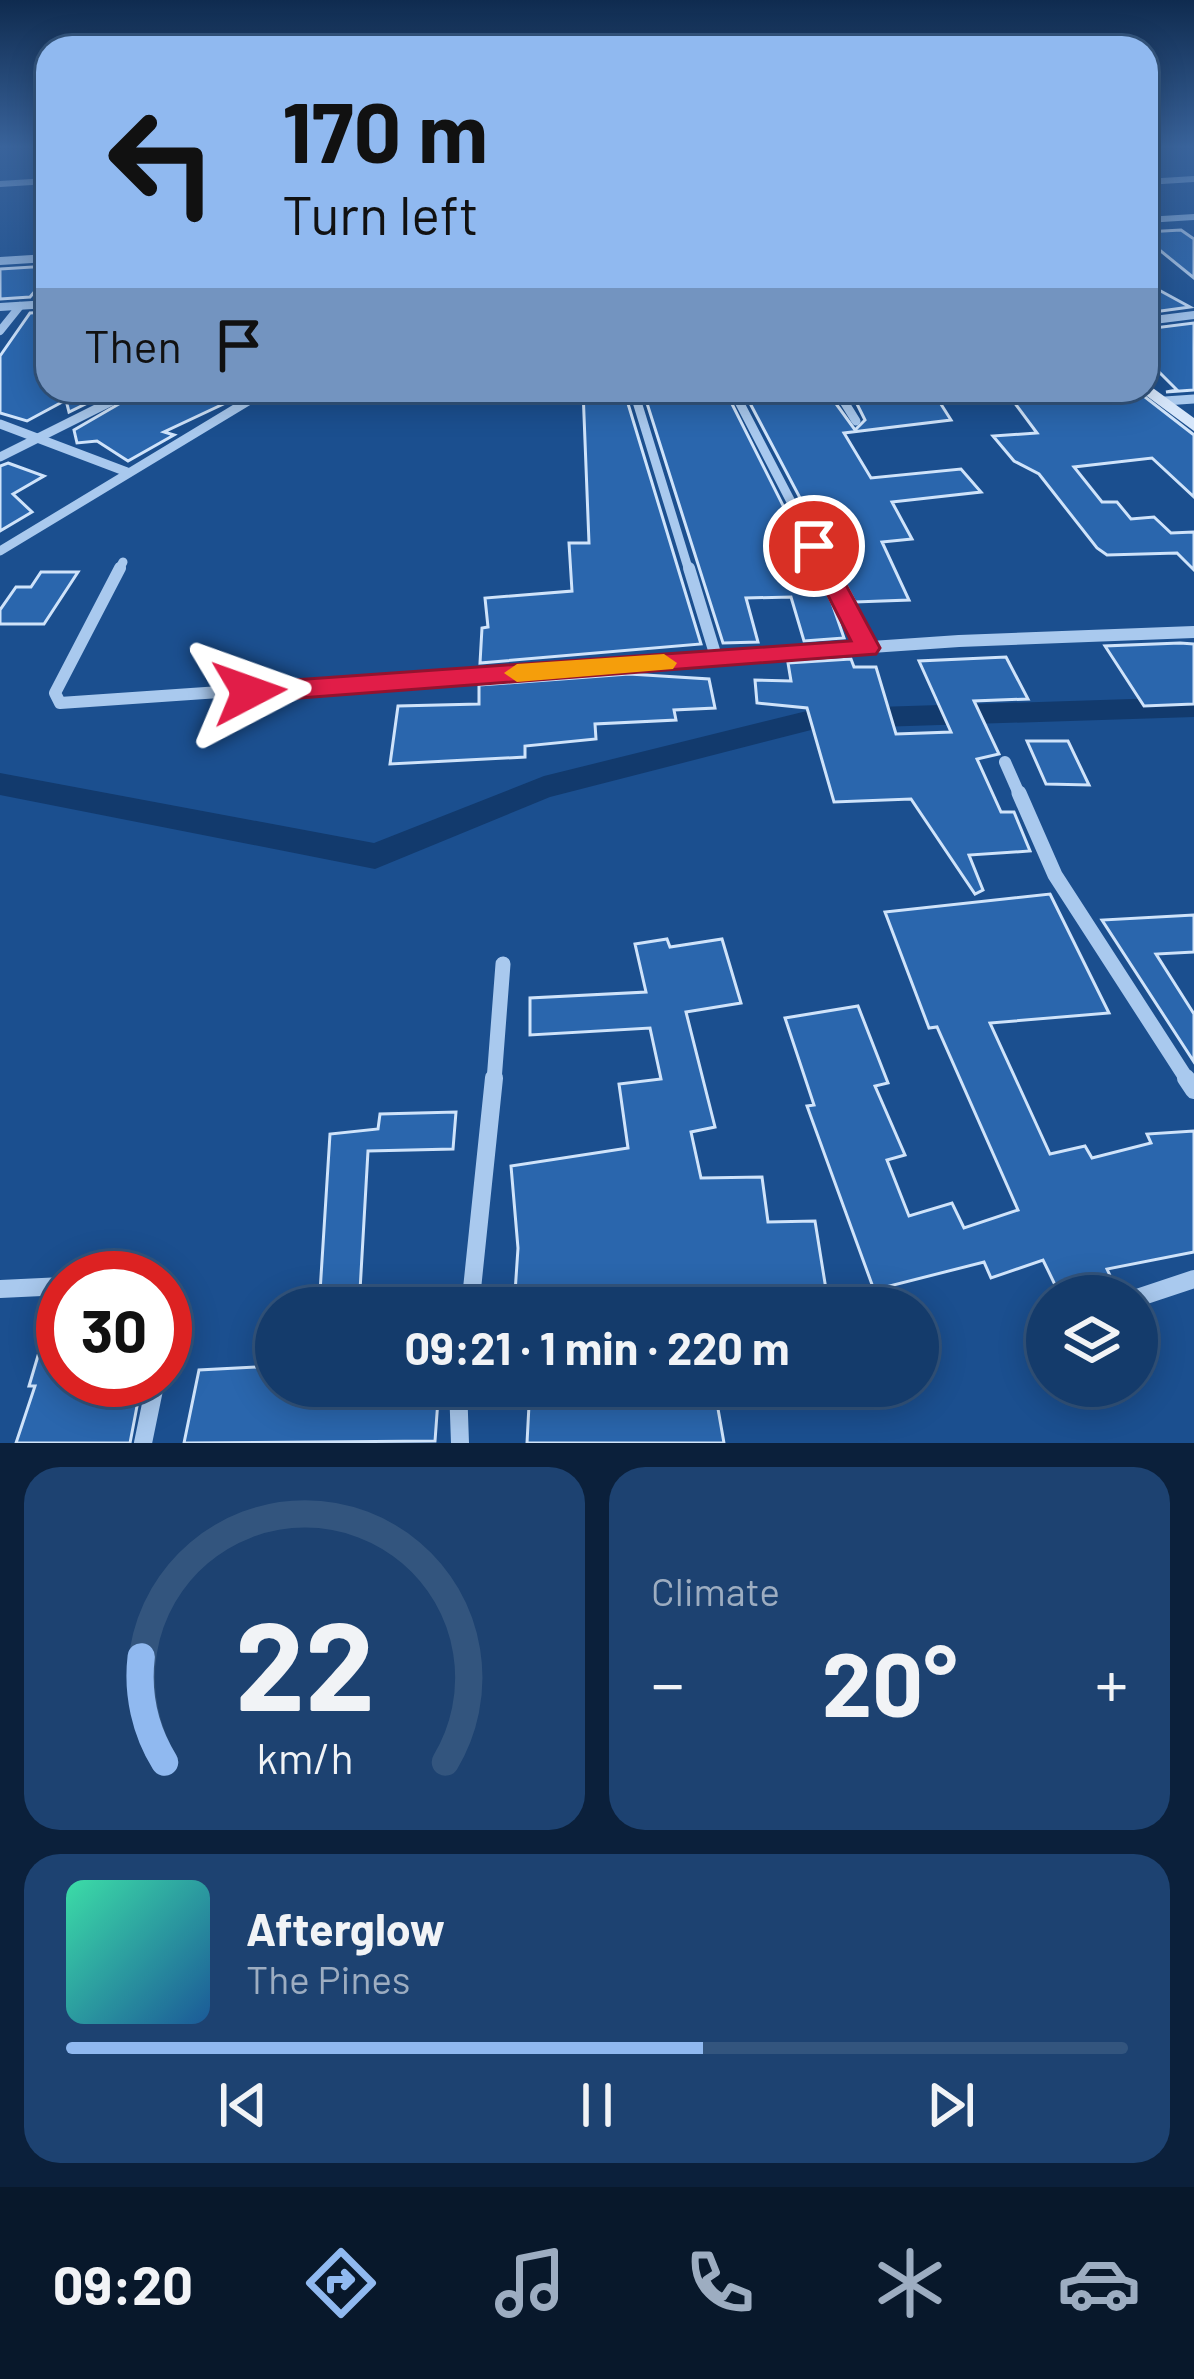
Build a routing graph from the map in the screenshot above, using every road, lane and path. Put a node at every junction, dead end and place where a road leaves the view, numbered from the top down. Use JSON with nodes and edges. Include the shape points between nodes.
{"nodes":[{"id":1,"x":1194,"y":217,"type":"edge"},
{"id":2,"x":1158,"y":219,"type":"edge"},
{"id":3,"x":36,"y":259,"type":"edge"},
{"id":4,"x":0,"y":261,"type":"edge"},
{"id":5,"x":36,"y":305,"type":"edge"},
{"id":6,"x":20,"y":306,"type":"junction"},
{"id":7,"x":0,"y":308,"type":"edge"},
{"id":8,"x":1194,"y":315,"type":"edge"},
{"id":9,"x":1158,"y":320,"type":"edge"},
{"id":10,"x":0,"y":331,"type":"edge"},
{"id":11,"x":1158,"y":396,"type":"edge"},
{"id":12,"x":1194,"y":399,"type":"edge"},
{"id":13,"x":1165,"y":401,"type":"junction"},
{"id":14,"x":111,"y":402,"type":"edge"},
{"id":15,"x":247,"y":402,"type":"edge"},
{"id":16,"x":637,"y":402,"type":"edge"},
{"id":17,"x":739,"y":402,"type":"edge"},
{"id":18,"x":844,"y":402,"type":"edge"},
{"id":19,"x":856,"y":421,"type":"dead end"},
{"id":20,"x":0,"y":424,"type":"edge"},
{"id":21,"x":1194,"y":426,"type":"edge"},
{"id":22,"x":35,"y":439,"type":"junction"},
{"id":23,"x":0,"y":457,"type":"edge"},
{"id":24,"x":127,"y":472,"type":"junction"},
{"id":25,"x":0,"y":551,"type":"edge"},
{"id":26,"x":123,"y":562,"type":"dead end"},
{"id":27,"x":1194,"y":632,"type":"edge"},
{"id":28,"x":867,"y":648,"type":"junction"},
{"id":29,"x":717,"y":660,"type":"junction"},
{"id":30,"x":1005,"y":762,"type":"dead end"},
{"id":31,"x":503,"y":964,"type":"dead end"},
{"id":32,"x":1194,"y":1090,"type":"edge"},
{"id":33,"x":1194,"y":1279,"type":"edge"},
{"id":34,"x":36,"y":1287,"type":"edge"},
{"id":35,"x":473,"y":1287,"type":"edge"},
{"id":36,"x":0,"y":1289,"type":"edge"},
{"id":37,"x":1158,"y":1291,"type":"edge"},
{"id":38,"x":150,"y":1407,"type":"edge"},
{"id":39,"x":459,"y":1407,"type":"edge"},
{"id":40,"x":143,"y":1443,"type":"edge"},
{"id":41,"x":460,"y":1443,"type":"edge"}],
"edges":[{"from":1,"to":2,"type":"street"},
{"from":3,"to":4,"type":"street"},
{"from":5,"to":6,"type":"street"},
{"from":6,"to":7,"type":"street"},
{"from":6,"to":10,"type":"street"},
{"from":8,"to":9,"type":"street"},
{"from":11,"to":13,"type":"main road"},
{"from":12,"to":13,"type":"street"},
{"from":13,"to":21,"type":"main road"},
{"from":14,"to":22,"type":"street"},
{"from":15,"to":24,"type":"street"},
{"from":16,"to":29,"type":"street"},
{"from":17,"to":28,"type":"street"},
{"from":18,"to":19,"type":"street"},
{"from":20,"to":22,"type":"street"},
{"from":22,"to":23,"type":"street"},
{"from":22,"to":24,"type":"street"},
{"from":24,"to":25,"type":"street"},
{"from":26,"to":29,"type":"street","via":[[55,693],[60,703]]},
{"from":27,"to":28,"type":"street"},
{"from":28,"to":29,"type":"street"},
{"from":30,"to":32,"type":"street","via":[[1055,875]]},
{"from":31,"to":35,"type":"street"},
{"from":33,"to":37,"type":"street"},
{"from":34,"to":36,"type":"street"},
{"from":38,"to":40,"type":"street"},
{"from":39,"to":41,"type":"street"}]}
